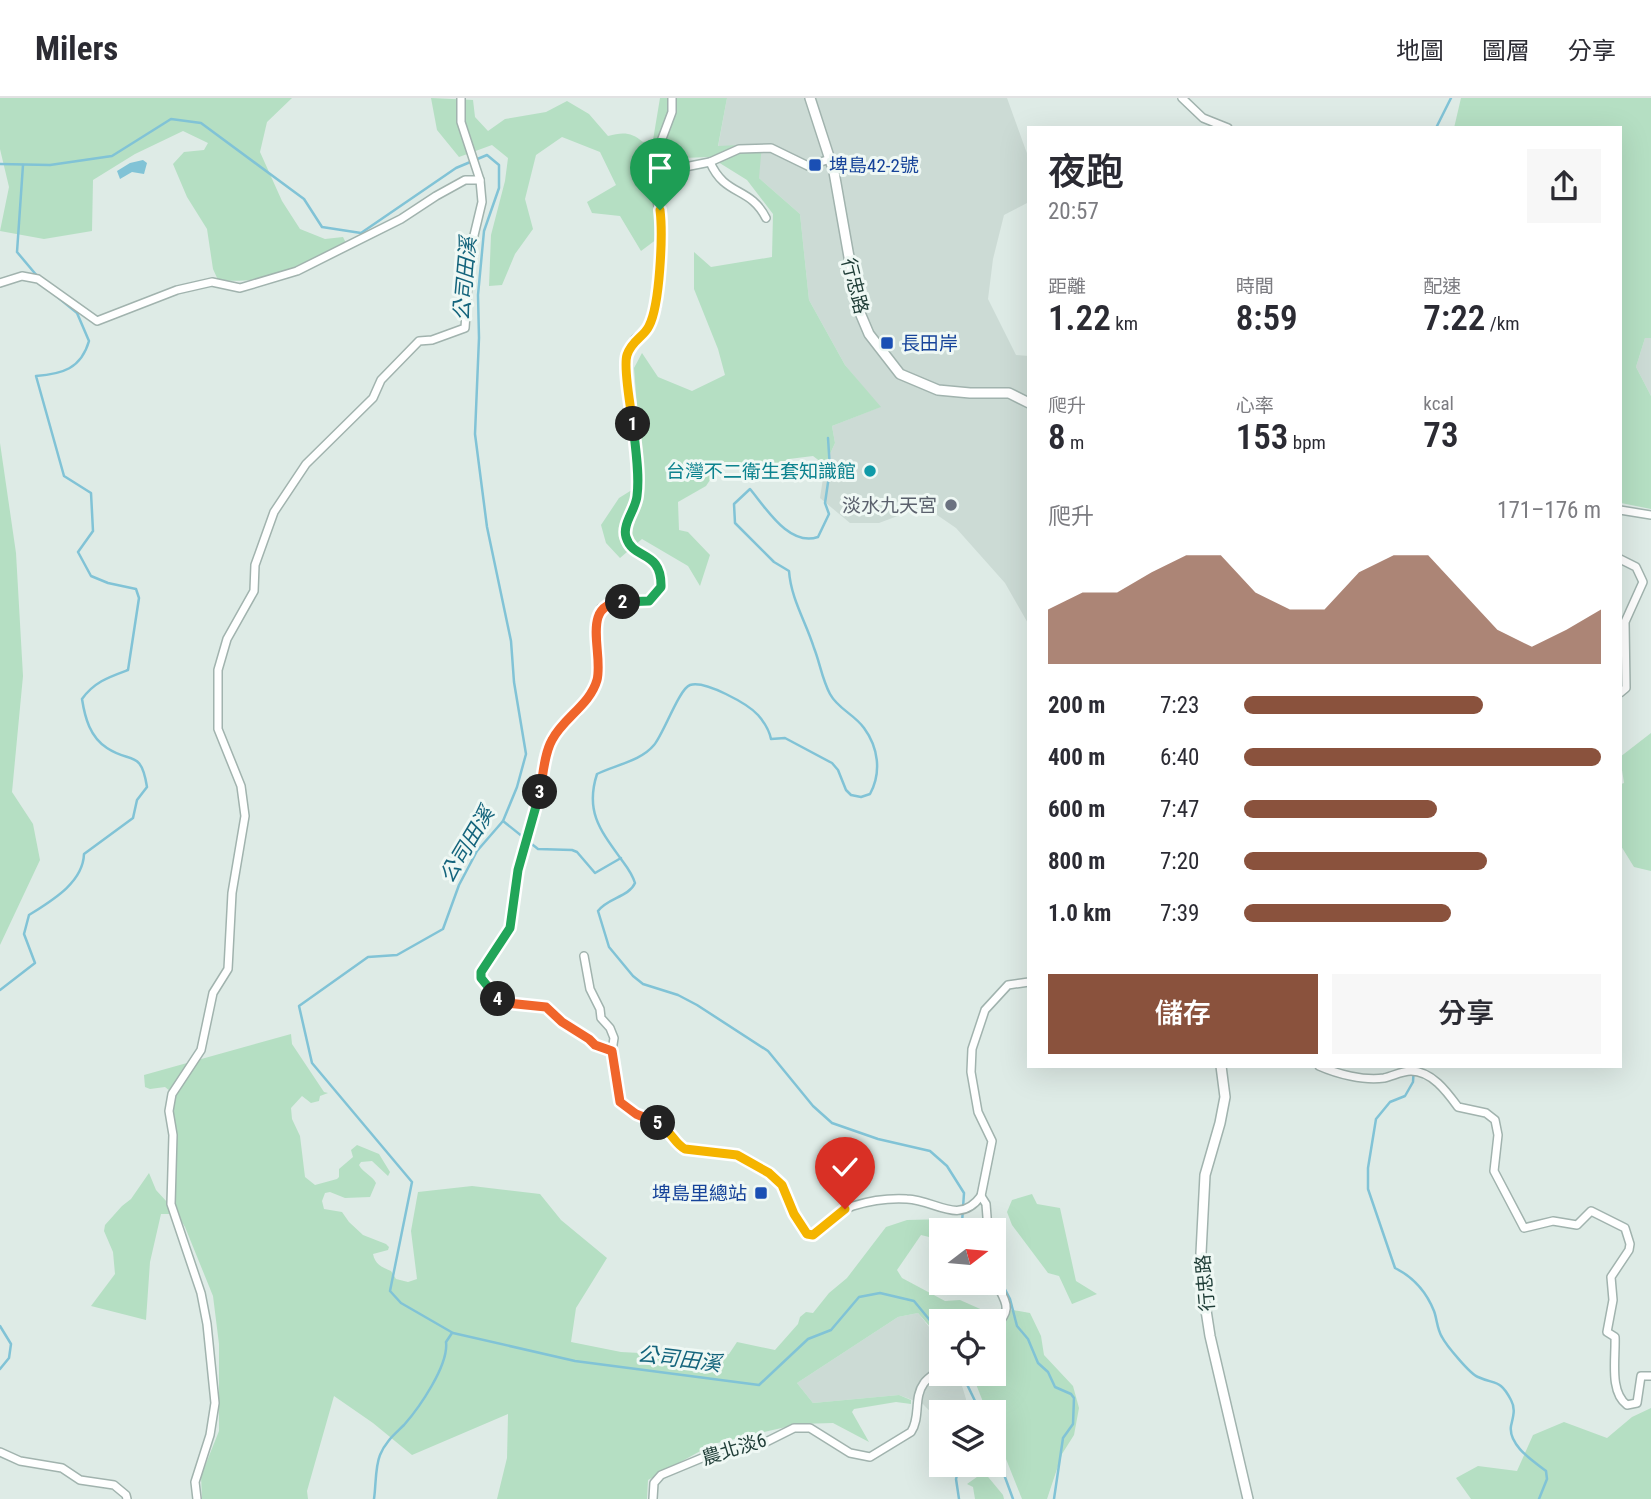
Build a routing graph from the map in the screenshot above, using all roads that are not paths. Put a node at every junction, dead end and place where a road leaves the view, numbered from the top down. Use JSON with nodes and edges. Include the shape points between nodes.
{"nodes":[{"id":1,"x":461,"y":98,"type":"edge"},
{"id":2,"x":672,"y":98,"type":"edge"},
{"id":3,"x":810,"y":98,"type":"edge"},
{"id":4,"x":1182,"y":98,"type":"edge"},
{"id":5,"x":1223,"y":126,"type":"edge"},
{"id":6,"x":830,"y":159,"type":"junction"},
{"id":7,"x":710,"y":162,"type":"junction"},
{"id":8,"x":655,"y":168,"type":"junction"},
{"id":9,"x":480,"y":180,"type":"junction"},
{"id":10,"x":766,"y":218,"type":"dead end"},
{"id":11,"x":0,"y":283,"type":"edge"},
{"id":12,"x":1027,"y":402,"type":"edge"},
{"id":13,"x":1622,"y":510,"type":"edge"},
{"id":14,"x":1651,"y":515,"type":"edge"},
{"id":15,"x":1622,"y":559,"type":"edge"},
{"id":16,"x":1622,"y":691,"type":"edge"},
{"id":17,"x":584,"y":956,"type":"dead end"},
{"id":18,"x":1027,"y":982,"type":"edge"},
{"id":19,"x":612,"y":1051,"type":"junction"},
{"id":20,"x":1221,"y":1068,"type":"edge"},
{"id":21,"x":1324,"y":1068,"type":"edge"},
{"id":22,"x":981,"y":1196,"type":"junction"},
{"id":23,"x":987,"y":1218,"type":"edge"},
{"id":24,"x":1001,"y":1295,"type":"edge"},
{"id":25,"x":1006,"y":1315,"type":"edge"},
{"id":26,"x":1651,"y":1376,"type":"edge"},
{"id":27,"x":929,"y":1378,"type":"edge"},
{"id":28,"x":0,"y":1452,"type":"edge"},
{"id":29,"x":127,"y":1499,"type":"edge"},
{"id":30,"x":197,"y":1499,"type":"edge"},
{"id":31,"x":653,"y":1499,"type":"edge"},
{"id":32,"x":1248,"y":1499,"type":"edge"}],
"edges":[{"from":1,"to":9,"type":"street","via":[[461,122]]},
{"from":2,"to":8,"type":"street"},
{"from":3,"to":6,"type":"street","name":"行忠路"},
{"from":4,"to":5,"type":"street","via":[[1203,118]]},
{"from":6,"to":7,"type":"street","via":[[808,166],[771,148],[739,149]]},
{"from":6,"to":12,"type":"street","name":"行忠路","via":[[858,308],[869,334],[900,374],[938,390],[1009,393]]},
{"from":7,"to":8,"type":"street"},
{"from":7,"to":10,"type":"street","via":[[716,176],[760,205]]},
{"from":8,"to":19,"type":"street","via":[[663,231],[657,306],[648,329],[635,339],[626,357],[637,497],[625,529],[633,547],[655,561],[661,587],[649,601],[610,602],[601,608],[596,621],[597,682],[577,713],[550,741],[518,870],[510,928],[481,972],[499,1001],[546,1007],[595,1045]]},
{"from":9,"to":11,"type":"street","via":[[465,180],[401,219],[297,271],[240,288],[212,282],[177,290],[97,321],[45,283],[22,276]]},
{"from":9,"to":30,"type":"street","via":[[482,202],[470,251],[465,328],[419,341],[382,380],[373,398],[306,464],[274,512],[255,565],[254,591],[227,639],[218,670],[218,729],[241,786],[245,816],[232,893],[228,970],[213,993],[201,1050],[172,1094],[169,1111],[171,1204],[201,1293],[215,1403],[195,1482]]},
{"from":13,"to":14,"type":"street"},
{"from":15,"to":16,"type":"street","via":[[1636,567],[1643,582],[1625,622],[1626,688]]},
{"from":17,"to":19,"type":"street","via":[[590,989],[614,1038]]},
{"from":18,"to":22,"type":"street","via":[[1008,985],[985,1010],[974,1037],[971,1072],[978,1112],[992,1141]]},
{"from":19,"to":22,"type":"street","via":[[623,1105],[660,1124],[685,1149],[737,1155],[769,1173],[782,1185],[807,1234],[813,1235],[845,1209],[874,1201],[909,1199],[958,1212],[968,1210]]},
{"from":20,"to":32,"type":"street","name":"行忠路","via":[[1225,1097],[1205,1175],[1202,1278],[1210,1336]]},
{"from":21,"to":26,"type":"street","via":[[1382,1078],[1421,1072],[1443,1087],[1458,1107],[1486,1113],[1495,1120],[1498,1135],[1493,1171],[1524,1228],[1553,1221],[1577,1225],[1591,1211],[1625,1228],[1629,1250],[1611,1277],[1613,1300],[1606,1332],[1615,1337],[1620,1400],[1627,1405],[1637,1403],[1641,1376]]},
{"from":22,"to":23,"type":"street"},
{"from":24,"to":25,"type":"street"},
{"from":27,"to":31,"type":"street","name":"農北淡6","number":"農北淡6","via":[[918,1395],[911,1432],[870,1457],[850,1453],[810,1428],[794,1428],[766,1442],[726,1447],[661,1475],[654,1483]]},
{"from":28,"to":29,"type":"street","via":[[20,1461],[62,1468],[80,1480],[114,1485]]}]}
